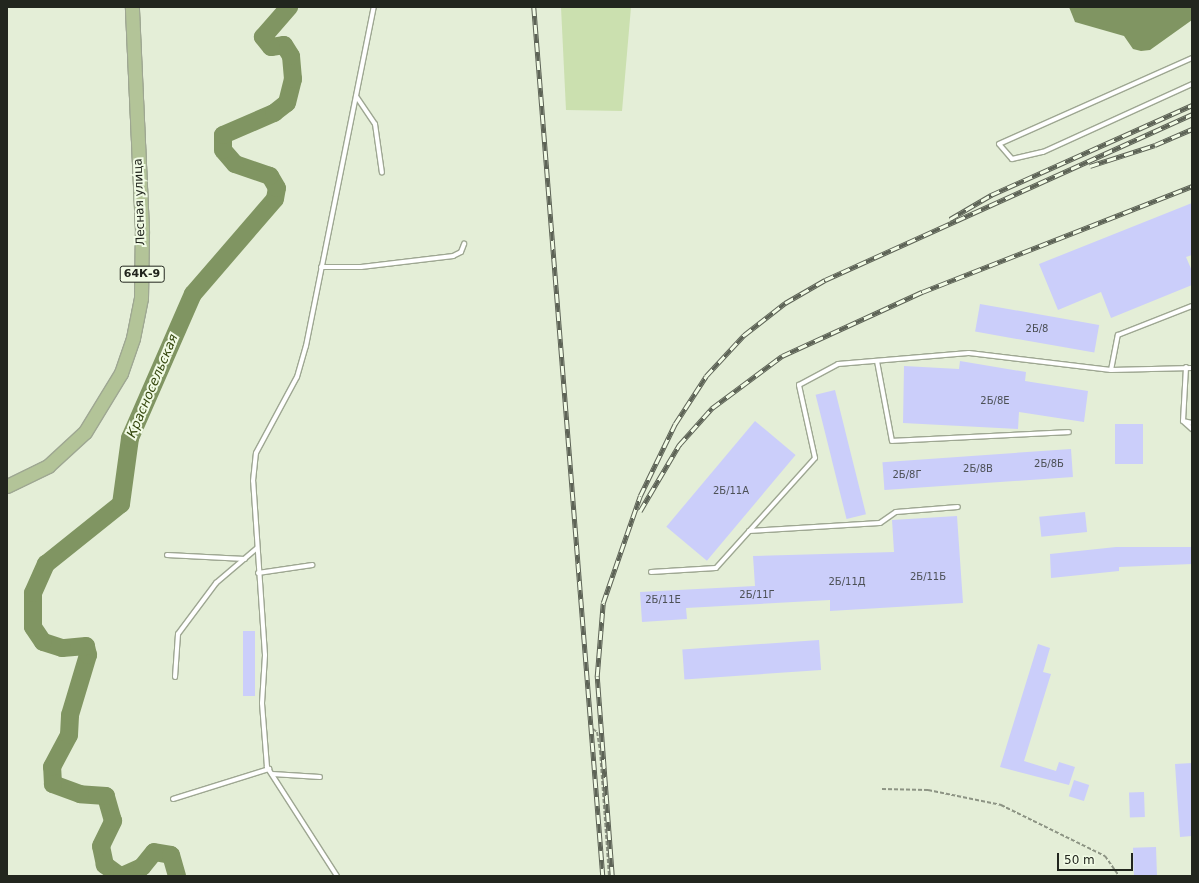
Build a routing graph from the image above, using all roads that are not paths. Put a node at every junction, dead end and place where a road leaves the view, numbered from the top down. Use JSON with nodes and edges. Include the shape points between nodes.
{"nodes":[{"id":1,"x":132,"y":7,"type":"edge"},
{"id":2,"x":374,"y":7,"type":"edge"},
{"id":3,"x":1192,"y":58,"type":"edge"},
{"id":4,"x":1192,"y":84,"type":"edge"},
{"id":5,"x":356,"y":96,"type":"junction"},
{"id":6,"x":382,"y":173,"type":"dead end"},
{"id":7,"x":464,"y":244,"type":"dead end"},
{"id":8,"x":321,"y":267,"type":"junction"},
{"id":9,"x":1192,"y":306,"type":"edge"},
{"id":10,"x":877,"y":361,"type":"junction"},
{"id":11,"x":1186,"y":367,"type":"junction"},
{"id":12,"x":1192,"y":368,"type":"edge"},
{"id":13,"x":1111,"y":370,"type":"junction"},
{"id":14,"x":1183,"y":421,"type":"junction"},
{"id":15,"x":1192,"y":422,"type":"edge"},
{"id":16,"x":1192,"y":429,"type":"edge"},
{"id":17,"x":1069,"y":432,"type":"dead end"},
{"id":18,"x":7,"y":486,"type":"edge"},
{"id":19,"x":958,"y":507,"type":"dead end"},
{"id":20,"x":749,"y":532,"type":"junction"},
{"id":21,"x":257,"y":548,"type":"junction"},
{"id":22,"x":167,"y":555,"type":"dead end"},
{"id":23,"x":245,"y":559,"type":"junction"},
{"id":24,"x":312,"y":566,"type":"dead end"},
{"id":25,"x":651,"y":572,"type":"dead end"},
{"id":26,"x":258,"y":573,"type":"junction"},
{"id":27,"x":175,"y":677,"type":"dead end"},
{"id":28,"x":269,"y":769,"type":"junction"},
{"id":29,"x":272,"y":774,"type":"junction"},
{"id":30,"x":320,"y":777,"type":"dead end"},
{"id":31,"x":173,"y":798,"type":"dead end"},
{"id":32,"x":337,"y":876,"type":"edge"}],
"edges":[{"from":1,"to":18,"type":"main road","name":"Лесная улица","number":"64К-9","via":[[142,230],[141,298],[133,338],[121,373],[85,432],[48,466]]},
{"from":2,"to":5,"type":"lane"},
{"from":3,"to":4,"type":"lane","via":[[999,144],[1012,159],[1043,152]]},
{"from":5,"to":6,"type":"lane","via":[[375,124]]},
{"from":5,"to":8,"type":"lane"},
{"from":7,"to":8,"type":"lane","via":[[461,252],[453,256],[361,267]]},
{"from":8,"to":21,"type":"lane","via":[[297,377],[256,453],[253,481]]},
{"from":9,"to":13,"type":"lane","via":[[1118,334]]},
{"from":10,"to":13,"type":"lane","via":[[969,353]]},
{"from":10,"to":17,"type":"lane","via":[[892,441]]},
{"from":10,"to":20,"type":"lane","via":[[838,364],[799,385],[814,458]]},
{"from":11,"to":12,"type":"lane"},
{"from":11,"to":13,"type":"lane"},
{"from":11,"to":14,"type":"lane"},
{"from":14,"to":15,"type":"lane"},
{"from":14,"to":16,"type":"lane"},
{"from":19,"to":20,"type":"lane","via":[[896,512],[880,523]]},
{"from":20,"to":25,"type":"lane","via":[[716,568]]},
{"from":21,"to":23,"type":"lane"},
{"from":21,"to":26,"type":"lane"},
{"from":22,"to":23,"type":"lane"},
{"from":23,"to":27,"type":"lane","via":[[216,583],[178,634]]},
{"from":24,"to":26,"type":"lane"},
{"from":26,"to":28,"type":"lane","via":[[265,655],[262,703]]},
{"from":28,"to":29,"type":"lane"},
{"from":28,"to":31,"type":"lane"},
{"from":29,"to":30,"type":"lane"},
{"from":29,"to":32,"type":"lane"}]}
